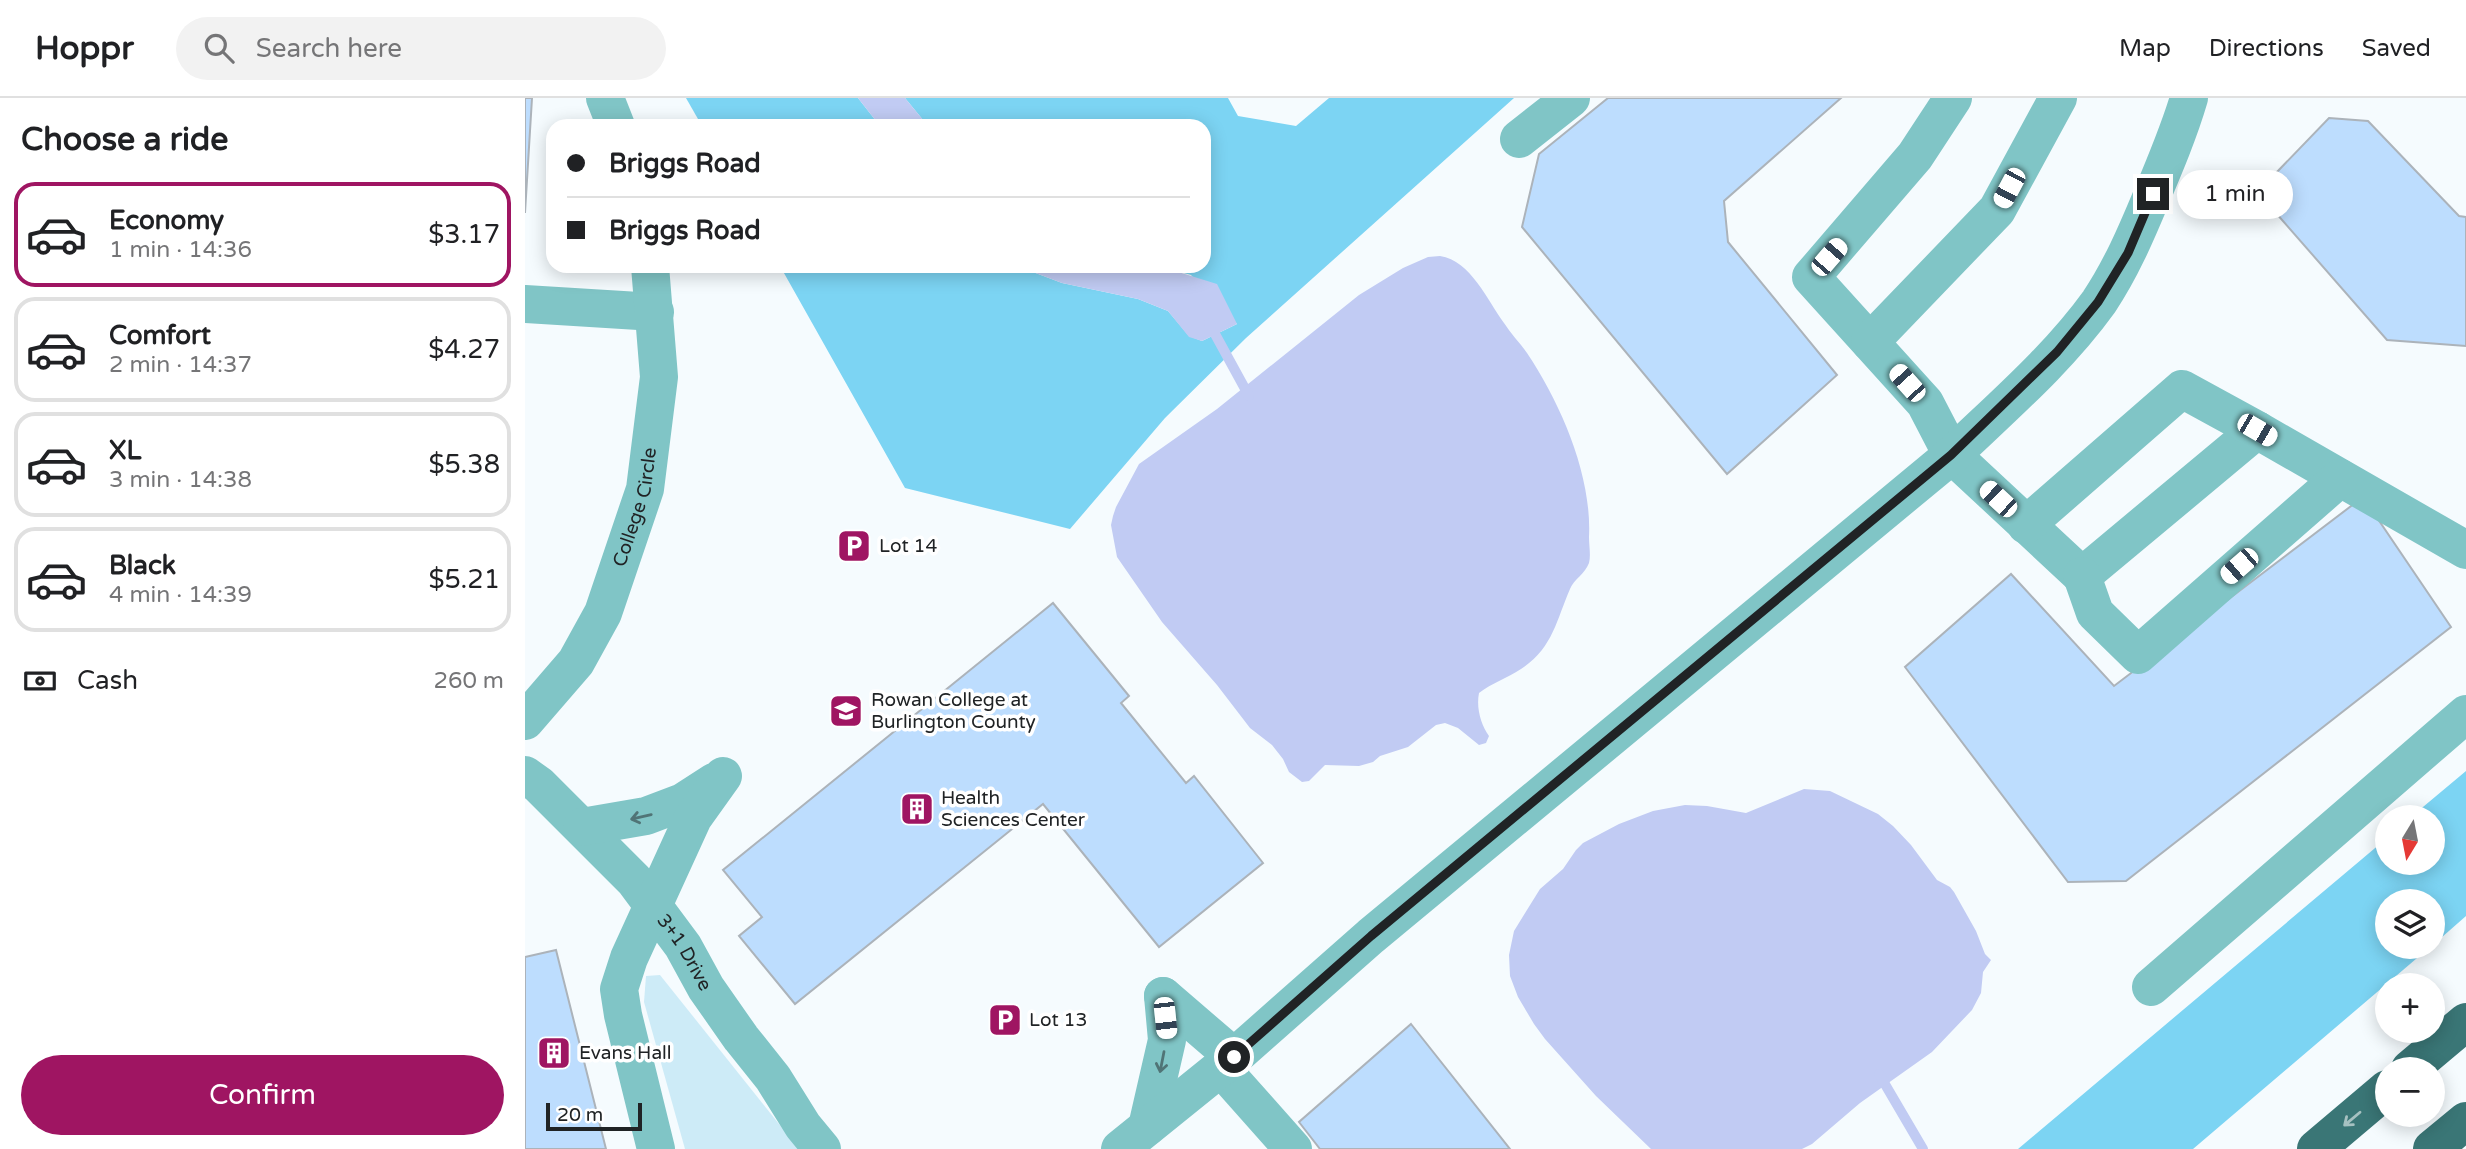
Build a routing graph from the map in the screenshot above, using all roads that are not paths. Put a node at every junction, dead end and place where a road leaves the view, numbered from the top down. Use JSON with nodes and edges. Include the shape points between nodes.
{"nodes":[{"id":1,"x":605,"y":98,"type":"edge"},
{"id":2,"x":1571,"y":98,"type":"edge"},
{"id":3,"x":1954,"y":98,"type":"edge"},
{"id":4,"x":2058,"y":98,"type":"edge"},
{"id":5,"x":2189,"y":98,"type":"edge"},
{"id":6,"x":613,"y":119,"type":"edge"},
{"id":7,"x":1519,"y":139,"type":"dead end"},
{"id":8,"x":651,"y":273,"type":"edge"},
{"id":9,"x":525,"y":304,"type":"edge"},
{"id":10,"x":655,"y":312,"type":"junction"},
{"id":11,"x":1870,"y":342,"type":"junction"},
{"id":12,"x":2257,"y":430,"type":"junction"},
{"id":13,"x":1951,"y":455,"type":"junction"},
{"id":14,"x":2340,"y":478,"type":"junction"},
{"id":15,"x":2027,"y":524,"type":"junction"},
{"id":16,"x":2466,"y":550,"type":"edge"},
{"id":17,"x":2081,"y":576,"type":"junction"},
{"id":18,"x":2466,"y":714,"type":"edge"},
{"id":19,"x":525,"y":721,"type":"edge"},
{"id":20,"x":525,"y":775,"type":"edge"},
{"id":21,"x":582,"y":827,"type":"junction"},
{"id":22,"x":652,"y":905,"type":"junction"},
{"id":23,"x":2151,"y":987,"type":"dead end"},
{"id":24,"x":2466,"y":1022,"type":"edge"},
{"id":25,"x":2424,"y":1057,"type":"edge"},
{"id":26,"x":1228,"y":1063,"type":"junction"},
{"id":27,"x":2375,"y":1099,"type":"edge"},
{"id":28,"x":2466,"y":1121,"type":"edge"},
{"id":29,"x":1134,"y":1138,"type":"edge"},
{"id":30,"x":656,"y":1149,"type":"edge"},
{"id":31,"x":822,"y":1149,"type":"edge"},
{"id":32,"x":1293,"y":1149,"type":"edge"},
{"id":33,"x":2316,"y":1149,"type":"edge"},
{"id":34,"x":2433,"y":1149,"type":"edge"}],
"edges":[{"from":1,"to":6,"type":"street"},
{"from":2,"to":7,"type":"street"},
{"from":3,"to":11,"type":"street","via":[[1915,156],[1811,277]]},
{"from":4,"to":11,"type":"street","via":[[1997,210]]},
{"from":5,"to":13,"type":"street","via":[[2128,253],[2098,302],[2057,352]]},
{"from":8,"to":10,"type":"street","name":"College Circle"},
{"from":9,"to":10,"type":"street"},
{"from":10,"to":19,"type":"street","name":"College Circle","via":[[659,377],[645,489],[603,613],[576,662]]},
{"from":11,"to":13,"type":"street","via":[[1925,403]]},
{"from":12,"to":14,"type":"street"},
{"from":12,"to":15,"type":"street","via":[[2182,389]]},
{"from":12,"to":17,"type":"street"},
{"from":13,"to":15,"type":"street"},
{"from":13,"to":26,"type":"street","via":[[1371,936]]},
{"from":14,"to":16,"type":"street"},
{"from":14,"to":17,"type":"street","via":[[2138,655],[2095,613]]},
{"from":15,"to":17,"type":"street"},
{"from":18,"to":23,"type":"street"},
{"from":20,"to":21,"type":"street","name":"3+1 Drive"},
{"from":21,"to":22,"type":"street","name":"3+1 Drive"},
{"from":22,"to":21,"type":"street","one_way":true,"via":[[693,818],[723,776],[683,802],[646,816]]},
{"from":22,"to":30,"type":"street","via":[[619,989]]},
{"from":22,"to":31,"type":"street","name":"3+1 Drive"},
{"from":24,"to":25,"type":"highway"},
{"from":26,"to":29,"type":"street"},
{"from":26,"to":29,"type":"street","one_way":true,"via":[[1163,996],[1167,1040]]},
{"from":26,"to":32,"type":"street"},
{"from":27,"to":33,"type":"highway","one_way":true},
{"from":28,"to":34,"type":"highway"}]}
